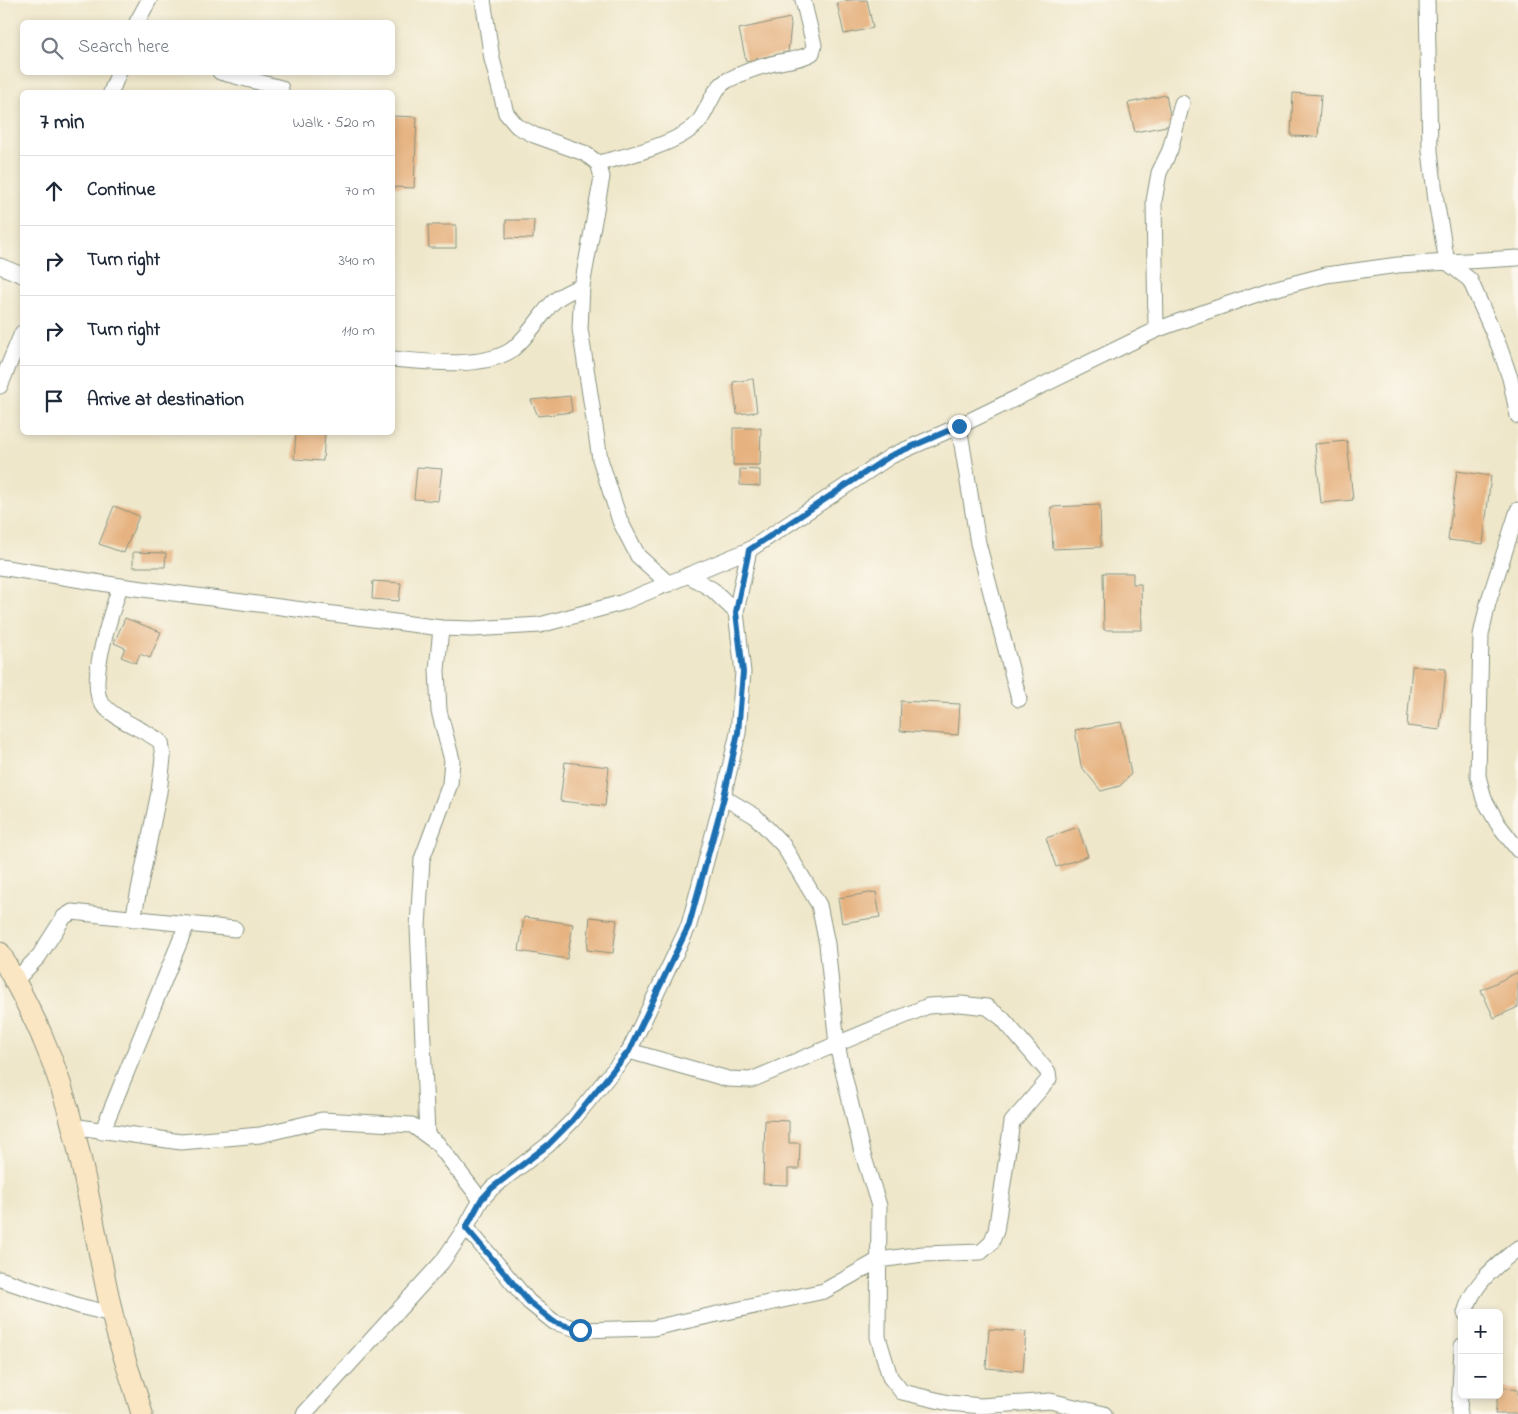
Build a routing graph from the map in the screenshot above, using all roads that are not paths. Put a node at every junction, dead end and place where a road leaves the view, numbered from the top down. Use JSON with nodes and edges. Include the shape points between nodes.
{"nodes":[{"id":1,"x":148,"y":0,"type":"edge"},
{"id":2,"x":483,"y":0,"type":"edge"},
{"id":3,"x":803,"y":0,"type":"edge"},
{"id":4,"x":1427,"y":0,"type":"edge"},
{"id":5,"x":139,"y":20,"type":"edge"},
{"id":6,"x":118,"y":75,"type":"edge"},
{"id":7,"x":231,"y":75,"type":"edge"},
{"id":8,"x":280,"y":88,"type":"dead end"},
{"id":9,"x":112,"y":90,"type":"edge"},
{"id":10,"x":1182,"y":103,"type":"dead end"},
{"id":11,"x":598,"y":163,"type":"junction"},
{"id":12,"x":1518,"y":258,"type":"edge"},
{"id":13,"x":1481,"y":260,"type":"junction"},
{"id":14,"x":1447,"y":262,"type":"junction"},
{"id":15,"x":0,"y":266,"type":"edge"},
{"id":16,"x":20,"y":274,"type":"edge"},
{"id":17,"x":1470,"y":280,"type":"junction"},
{"id":18,"x":582,"y":286,"type":"junction"},
{"id":19,"x":1156,"y":330,"type":"junction"},
{"id":20,"x":20,"y":338,"type":"edge"},
{"id":21,"x":395,"y":359,"type":"edge"},
{"id":22,"x":0,"y":386,"type":"edge"},
{"id":23,"x":1518,"y":416,"type":"edge"},
{"id":24,"x":959,"y":426,"type":"junction"},
{"id":25,"x":1518,"y":510,"type":"edge"},
{"id":26,"x":749,"y":550,"type":"junction"},
{"id":27,"x":0,"y":567,"type":"edge"},
{"id":28,"x":688,"y":575,"type":"junction"},
{"id":29,"x":669,"y":584,"type":"junction"},
{"id":30,"x":120,"y":586,"type":"junction"},
{"id":31,"x":736,"y":612,"type":"junction"},
{"id":32,"x":441,"y":628,"type":"junction"},
{"id":33,"x":1019,"y":699,"type":"dead end"},
{"id":34,"x":724,"y":797,"type":"junction"},
{"id":35,"x":1518,"y":850,"type":"edge"},
{"id":36,"x":133,"y":919,"type":"junction"},
{"id":37,"x":187,"y":924,"type":"junction"},
{"id":38,"x":235,"y":929,"type":"dead end"},
{"id":39,"x":0,"y":953,"type":"edge"},
{"id":40,"x":15,"y":981,"type":"junction"},
{"id":41,"x":838,"y":1045,"type":"junction"},
{"id":42,"x":629,"y":1051,"type":"junction"},
{"id":43,"x":72,"y":1126,"type":"junction"},
{"id":44,"x":102,"y":1132,"type":"junction"},
{"id":45,"x":427,"y":1134,"type":"junction"},
{"id":46,"x":481,"y":1200,"type":"junction"},
{"id":47,"x":466,"y":1228,"type":"junction"},
{"id":48,"x":1518,"y":1248,"type":"edge"},
{"id":49,"x":879,"y":1260,"type":"junction"},
{"id":50,"x":0,"y":1279,"type":"edge"},
{"id":51,"x":1466,"y":1309,"type":"edge"},
{"id":52,"x":112,"y":1314,"type":"junction"},
{"id":53,"x":1462,"y":1354,"type":"edge"},
{"id":54,"x":142,"y":1414,"type":"edge"},
{"id":55,"x":304,"y":1414,"type":"edge"},
{"id":56,"x":1104,"y":1414,"type":"edge"},
{"id":57,"x":1459,"y":1414,"type":"edge"}],
"edges":[{"from":1,"to":5,"type":"street"},
{"from":2,"to":11,"type":"street","via":[[492,59],[506,113],[517,126],[584,153]]},
{"from":3,"to":11,"type":"street","via":[[814,45],[812,53],[767,65],[726,81],[712,96],[699,122],[676,138]]},
{"from":4,"to":14,"type":"street","via":[[1430,151]]},
{"from":6,"to":9,"type":"street"},
{"from":7,"to":8,"type":"street"},
{"from":10,"to":19,"type":"street","via":[[1170,150],[1159,173],[1154,200]]},
{"from":11,"to":18,"type":"street","via":[[602,177]]},
{"from":12,"to":13,"type":"street"},
{"from":13,"to":14,"type":"street"},
{"from":13,"to":17,"type":"street"},
{"from":14,"to":17,"type":"street"},
{"from":14,"to":19,"type":"street","via":[[1326,275],[1269,290]]},
{"from":15,"to":16,"type":"street"},
{"from":17,"to":23,"type":"street","via":[[1499,346]]},
{"from":18,"to":21,"type":"street","via":[[560,294],[510,351],[488,360],[438,363]]},
{"from":18,"to":29,"type":"street","via":[[580,329],[600,459],[620,521],[638,556]]},
{"from":19,"to":24,"type":"street"},
{"from":20,"to":22,"type":"street"},
{"from":24,"to":26,"type":"street","via":[[890,456]]},
{"from":24,"to":33,"type":"street","via":[[978,543]]},
{"from":25,"to":35,"type":"street","via":[[1490,594],[1481,635],[1478,776],[1484,799]]},
{"from":26,"to":28,"type":"street"},
{"from":26,"to":31,"type":"street"},
{"from":27,"to":30,"type":"street"},
{"from":28,"to":29,"type":"street"},
{"from":28,"to":31,"type":"street","via":[[713,590]]},
{"from":29,"to":32,"type":"street","via":[[621,603],[540,626]]},
{"from":30,"to":32,"type":"street"},
{"from":30,"to":36,"type":"street","via":[[100,651],[98,683],[101,703],[120,720],[145,730],[161,742],[163,758]]},
{"from":31,"to":34,"type":"street","via":[[743,672],[738,733]]},
{"from":32,"to":45,"type":"street","via":[[437,670],[439,711],[452,760],[450,784],[422,859],[418,927]]},
{"from":34,"to":41,"type":"street","via":[[755,816],[783,845],[819,905],[827,944]]},
{"from":34,"to":42,"type":"street","via":[[689,925]]},
{"from":36,"to":37,"type":"street"},
{"from":36,"to":40,"type":"street","via":[[72,912],[64,917],[39,956]]},
{"from":37,"to":38,"type":"street"},
{"from":37,"to":44,"type":"street"},
{"from":39,"to":40,"type":"street"},
{"from":40,"to":43,"type":"street","via":[[45,1041]]},
{"from":41,"to":42,"type":"street","via":[[751,1080],[728,1079]]},
{"from":41,"to":49,"type":"street","via":[[861,1148],[879,1206]]},
{"from":41,"to":49,"type":"street","via":[[928,1006],[961,1004],[987,1007],[1002,1018],[1048,1072],[1048,1083],[1012,1122],[992,1243],[981,1252],[923,1254]]},
{"from":42,"to":46,"type":"street","via":[[572,1121]]},
{"from":43,"to":44,"type":"street"},
{"from":43,"to":52,"type":"street"},
{"from":44,"to":45,"type":"street","via":[[181,1142],[220,1140],[260,1135],[322,1120],[398,1123],[412,1125]]},
{"from":45,"to":46,"type":"street"},
{"from":46,"to":47,"type":"street"},
{"from":47,"to":49,"type":"street","via":[[529,1302],[554,1322],[580,1330],[653,1328],[824,1291]]},
{"from":47,"to":55,"type":"street","via":[[442,1262]]},
{"from":48,"to":51,"type":"street","via":[[1483,1277]]},
{"from":49,"to":56,"type":"street","via":[[878,1337],[890,1377],[902,1392],[948,1404],[980,1406],[1050,1401]]},
{"from":50,"to":52,"type":"street"},
{"from":52,"to":54,"type":"street"},
{"from":53,"to":57,"type":"street"}]}
